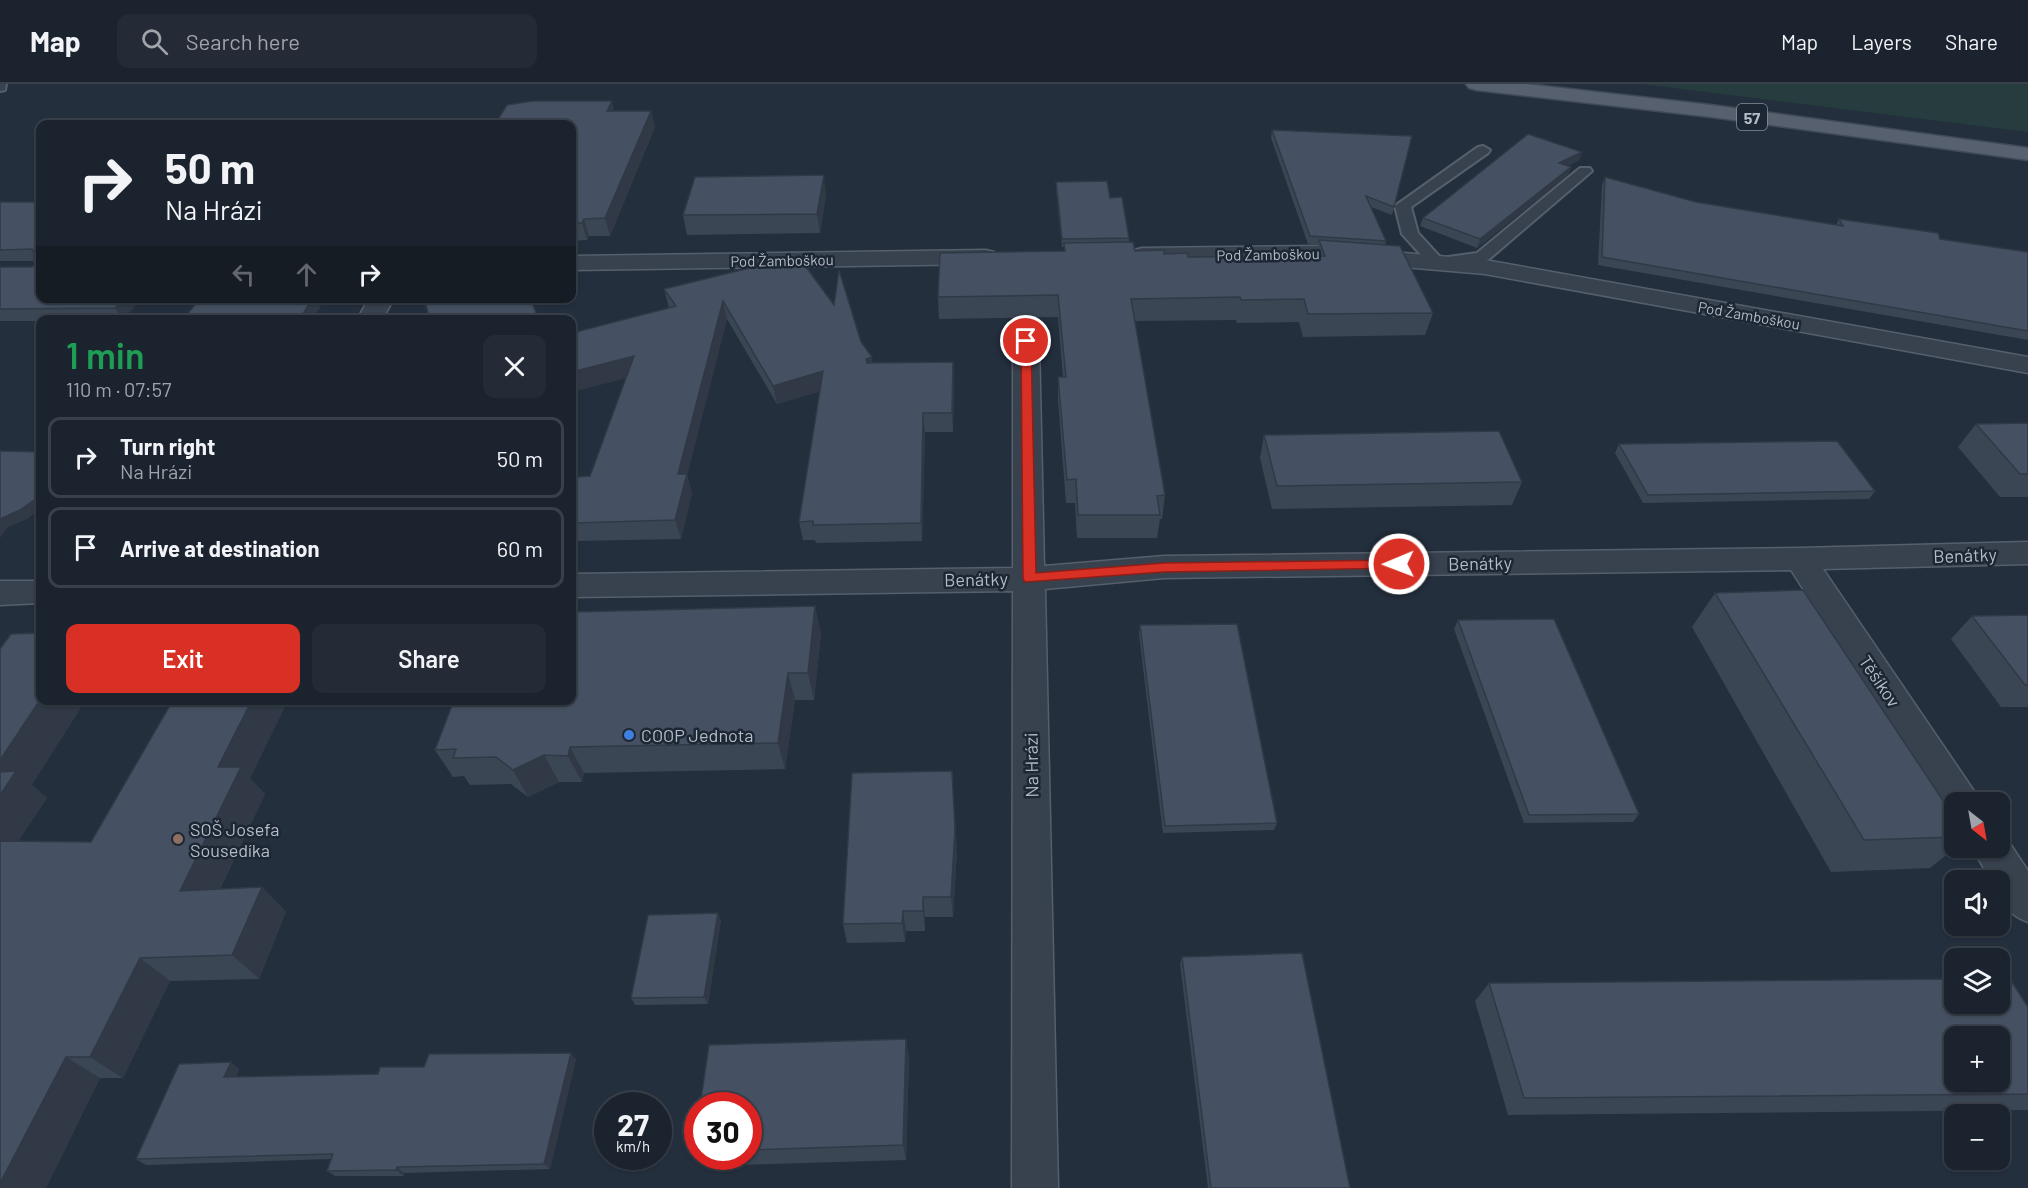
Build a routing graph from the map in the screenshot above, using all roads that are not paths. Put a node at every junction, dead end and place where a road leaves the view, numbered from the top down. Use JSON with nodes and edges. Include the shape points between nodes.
{"nodes":[{"id":1,"x":1476,"y":84,"type":"edge"},
{"id":2,"x":1483,"y":150,"type":"dead end"},
{"id":3,"x":2028,"y":154,"type":"edge"},
{"id":4,"x":1585,"y":171,"type":"dead end"},
{"id":5,"x":1120,"y":256,"type":"edge"},
{"id":6,"x":1013,"y":257,"type":"edge"},
{"id":7,"x":1437,"y":262,"type":"junction"},
{"id":8,"x":576,"y":263,"type":"edge"},
{"id":9,"x":1026,"y":341,"type":"dead end"},
{"id":10,"x":2028,"y":365,"type":"edge"},
{"id":11,"x":2028,"y":553,"type":"edge"},
{"id":12,"x":1800,"y":560,"type":"junction"},
{"id":13,"x":1029,"y":579,"type":"junction"},
{"id":14,"x":576,"y":585,"type":"edge"},
{"id":15,"x":36,"y":592,"type":"edge"},
{"id":16,"x":0,"y":593,"type":"edge"},
{"id":17,"x":1954,"y":792,"type":"edge"},
{"id":18,"x":1997,"y":858,"type":"edge"},
{"id":19,"x":2028,"y":904,"type":"edge"},
{"id":20,"x":1035,"y":1188,"type":"edge"}],
"edges":[{"from":1,"to":3,"type":"main road","number":"57"},
{"from":2,"to":7,"type":"lane","via":[[1403,206],[1410,234]]},
{"from":4,"to":7,"type":"lane","via":[[1482,257]]},
{"from":5,"to":7,"type":"street","name":"Pod Žamboškou","via":[[1323,253]]},
{"from":6,"to":8,"type":"street","name":"Pod Žamboškou"},
{"from":7,"to":10,"type":"street","name":"Pod Žamboškou","via":[[1485,267]]},
{"from":9,"to":13,"type":"street","name":"Na Hrázi"},
{"from":11,"to":12,"type":"street","name":"Benátky"},
{"from":12,"to":13,"type":"street","name":"Benátky","via":[[1164,567]]},
{"from":12,"to":17,"type":"street","name":"Těšíkov"},
{"from":13,"to":14,"type":"street","name":"Benátky"},
{"from":13,"to":20,"type":"street","name":"Na Hrázi"},
{"from":15,"to":16,"type":"street"},
{"from":18,"to":19,"type":"street"}]}
